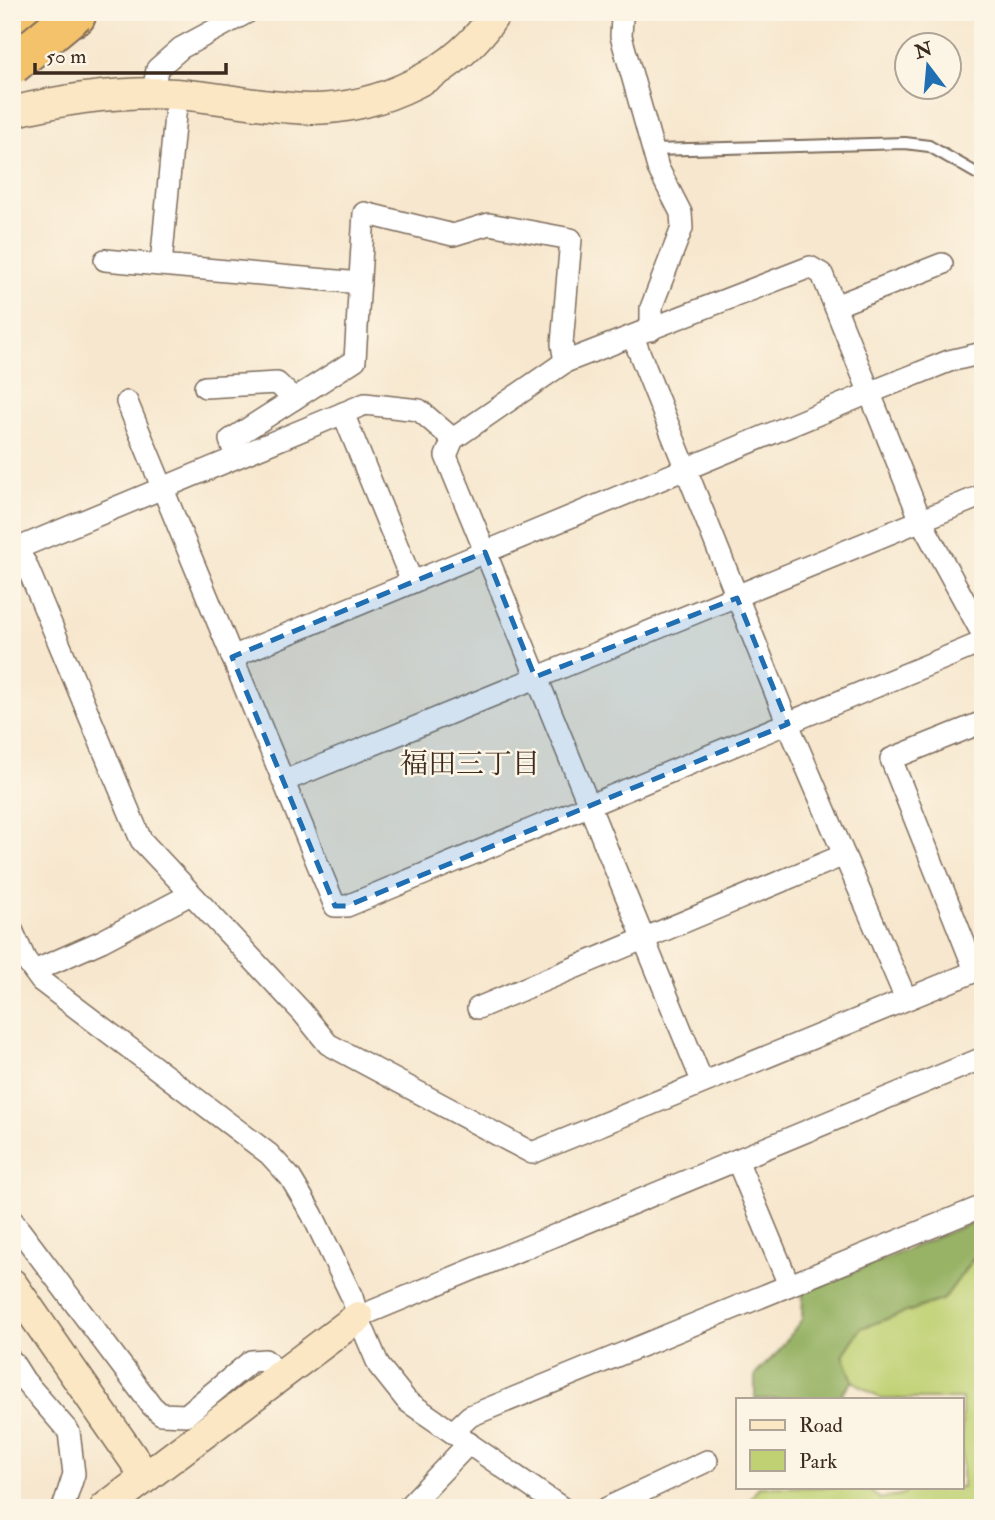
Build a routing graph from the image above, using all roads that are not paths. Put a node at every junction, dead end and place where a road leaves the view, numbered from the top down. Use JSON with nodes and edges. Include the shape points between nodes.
{"nodes":[{"id":1,"x":76,"y":12,"type":"edge"},
{"id":2,"x":88,"y":12,"type":"edge"},
{"id":3,"x":248,"y":12,"type":"edge"},
{"id":4,"x":496,"y":12,"type":"edge"},
{"id":5,"x":625,"y":12,"type":"edge"},
{"id":6,"x":12,"y":32,"type":"edge"},
{"id":7,"x":12,"y":65,"type":"edge"},
{"id":8,"x":165,"y":94,"type":"junction"},
{"id":9,"x":12,"y":112,"type":"edge"},
{"id":10,"x":653,"y":150,"type":"junction"},
{"id":11,"x":983,"y":177,"type":"edge"},
{"id":12,"x":105,"y":260,"type":"dead end"},
{"id":13,"x":942,"y":264,"type":"dead end"},
{"id":14,"x":161,"y":265,"type":"junction"},
{"id":15,"x":360,"y":284,"type":"junction"},
{"id":16,"x":835,"y":306,"type":"junction"},
{"id":17,"x":642,"y":333,"type":"junction"},
{"id":18,"x":983,"y":353,"type":"edge"},
{"id":19,"x":565,"y":362,"type":"junction"},
{"id":20,"x":205,"y":387,"type":"dead end"},
{"id":21,"x":869,"y":393,"type":"junction"},
{"id":22,"x":294,"y":399,"type":"junction"},
{"id":23,"x":127,"y":402,"type":"dead end"},
{"id":24,"x":343,"y":413,"type":"junction"},
{"id":25,"x":453,"y":439,"type":"junction"},
{"id":26,"x":236,"y":457,"type":"junction"},
{"id":27,"x":685,"y":469,"type":"junction"},
{"id":28,"x":164,"y":487,"type":"junction"},
{"id":29,"x":983,"y":495,"type":"edge"},
{"id":30,"x":921,"y":520,"type":"junction"},
{"id":31,"x":14,"y":548,"type":"edge"},
{"id":32,"x":485,"y":552,"type":"junction"},
{"id":33,"x":412,"y":582,"type":"junction"},
{"id":34,"x":737,"y":598,"type":"junction"},
{"id":35,"x":983,"y":635,"type":"edge"},
{"id":36,"x":983,"y":642,"type":"edge"},
{"id":37,"x":232,"y":657,"type":"junction"},
{"id":38,"x":535,"y":677,"type":"junction"},
{"id":39,"x":983,"y":722,"type":"edge"},
{"id":40,"x":788,"y":724,"type":"junction"},
{"id":41,"x":284,"y":781,"type":"junction"},
{"id":42,"x":589,"y":806,"type":"junction"},
{"id":43,"x":844,"y":855,"type":"junction"},
{"id":44,"x":191,"y":894,"type":"junction"},
{"id":45,"x":12,"y":930,"type":"edge"},
{"id":46,"x":642,"y":938,"type":"junction"},
{"id":47,"x":979,"y":969,"type":"edge"},
{"id":48,"x":34,"y":971,"type":"junction"},
{"id":49,"x":906,"y":999,"type":"junction"},
{"id":50,"x":478,"y":1008,"type":"dead end"},
{"id":51,"x":983,"y":1058,"type":"edge"},
{"id":52,"x":702,"y":1081,"type":"junction"},
{"id":53,"x":737,"y":1160,"type":"junction"},
{"id":54,"x":983,"y":1206,"type":"edge"},
{"id":55,"x":12,"y":1220,"type":"edge"},
{"id":56,"x":12,"y":1284,"type":"edge"},
{"id":57,"x":789,"y":1285,"type":"junction"},
{"id":58,"x":358,"y":1317,"type":"junction"},
{"id":59,"x":12,"y":1361,"type":"edge"},
{"id":60,"x":281,"y":1375,"type":"junction"},
{"id":61,"x":461,"y":1438,"type":"junction"},
{"id":62,"x":707,"y":1461,"type":"dead end"},
{"id":63,"x":146,"y":1476,"type":"junction"},
{"id":64,"x":63,"y":1508,"type":"edge"},
{"id":65,"x":105,"y":1508,"type":"edge"},
{"id":66,"x":407,"y":1508,"type":"edge"},
{"id":67,"x":562,"y":1508,"type":"edge"},
{"id":68,"x":607,"y":1508,"type":"edge"}],
"edges":[{"from":1,"to":7,"type":"highway","bridge":true},
{"from":2,"to":6,"type":"highway"},
{"from":3,"to":8,"type":"street","via":[[181,48],[158,69]]},
{"from":4,"to":8,"type":"street","via":[[471,43],[443,66],[380,98],[309,109]]},
{"from":5,"to":10,"type":"street","via":[[621,36]]},
{"from":8,"to":9,"type":"street","via":[[72,100]]},
{"from":8,"to":14,"type":"street"},
{"from":10,"to":11,"type":"lane","via":[[905,143],[929,146]]},
{"from":10,"to":17,"type":"street","via":[[681,213],[682,228]]},
{"from":12,"to":14,"type":"street"},
{"from":13,"to":16,"type":"street"},
{"from":14,"to":15,"type":"street"},
{"from":15,"to":19,"type":"street","via":[[364,213],[453,235],[489,224],[571,239],[562,344]]},
{"from":15,"to":22,"type":"street","via":[[355,360]]},
{"from":16,"to":17,"type":"street","via":[[822,274],[810,267]]},
{"from":16,"to":21,"type":"street"},
{"from":17,"to":19,"type":"street"},
{"from":17,"to":27,"type":"street"},
{"from":18,"to":21,"type":"street","via":[[949,360]]},
{"from":19,"to":25,"type":"street"},
{"from":20,"to":22,"type":"street","via":[[277,383]]},
{"from":21,"to":27,"type":"street"},
{"from":21,"to":30,"type":"street"},
{"from":22,"to":26,"type":"street","via":[[230,440]]},
{"from":23,"to":28,"type":"street"},
{"from":24,"to":25,"type":"street","via":[[365,404],[419,410]]},
{"from":24,"to":26,"type":"street"},
{"from":24,"to":33,"type":"street"},
{"from":25,"to":32,"type":"street","via":[[446,456]]},
{"from":26,"to":28,"type":"street"},
{"from":27,"to":32,"type":"street"},
{"from":27,"to":34,"type":"street"},
{"from":28,"to":31,"type":"street"},
{"from":28,"to":37,"type":"street"},
{"from":29,"to":30,"type":"street"},
{"from":30,"to":34,"type":"street"},
{"from":30,"to":35,"type":"street"},
{"from":31,"to":44,"type":"street","via":[[26,564],[141,840]]},
{"from":32,"to":33,"type":"street"},
{"from":32,"to":38,"type":"street"},
{"from":33,"to":37,"type":"street"},
{"from":34,"to":38,"type":"street"},
{"from":34,"to":40,"type":"street"},
{"from":36,"to":40,"type":"street"},
{"from":37,"to":41,"type":"street"},
{"from":38,"to":41,"type":"street"},
{"from":38,"to":42,"type":"street"},
{"from":39,"to":47,"type":"street","via":[[891,759]]},
{"from":40,"to":42,"type":"street"},
{"from":40,"to":43,"type":"street"},
{"from":41,"to":42,"type":"street","via":[[335,905],[347,906]]},
{"from":42,"to":46,"type":"street"},
{"from":43,"to":46,"type":"street"},
{"from":43,"to":49,"type":"street"},
{"from":44,"to":48,"type":"street"},
{"from":44,"to":52,"type":"street","via":[[328,1044],[532,1153]]},
{"from":45,"to":48,"type":"street"},
{"from":46,"to":50,"type":"street"},
{"from":46,"to":52,"type":"street"},
{"from":47,"to":49,"type":"street"},
{"from":48,"to":58,"type":"street","via":[[41,981],[269,1154],[290,1177],[312,1214]]},
{"from":49,"to":52,"type":"street"},
{"from":51,"to":53,"type":"street"},
{"from":53,"to":57,"type":"street"},
{"from":53,"to":58,"type":"street"},
{"from":54,"to":57,"type":"street"},
{"from":55,"to":60,"type":"street","via":[[161,1414],[186,1415],[251,1361],[265,1360]]},
{"from":56,"to":63,"type":"street"},
{"from":57,"to":61,"type":"street","via":[[470,1416]]},
{"from":58,"to":60,"type":"street"},
{"from":58,"to":61,"type":"street","via":[[379,1366],[407,1401]]},
{"from":59,"to":64,"type":"street","via":[[69,1432],[74,1474]]},
{"from":60,"to":63,"type":"street"},
{"from":61,"to":66,"type":"street"},
{"from":61,"to":67,"type":"street"},
{"from":62,"to":68,"type":"street"},
{"from":63,"to":65,"type":"street"}]}
